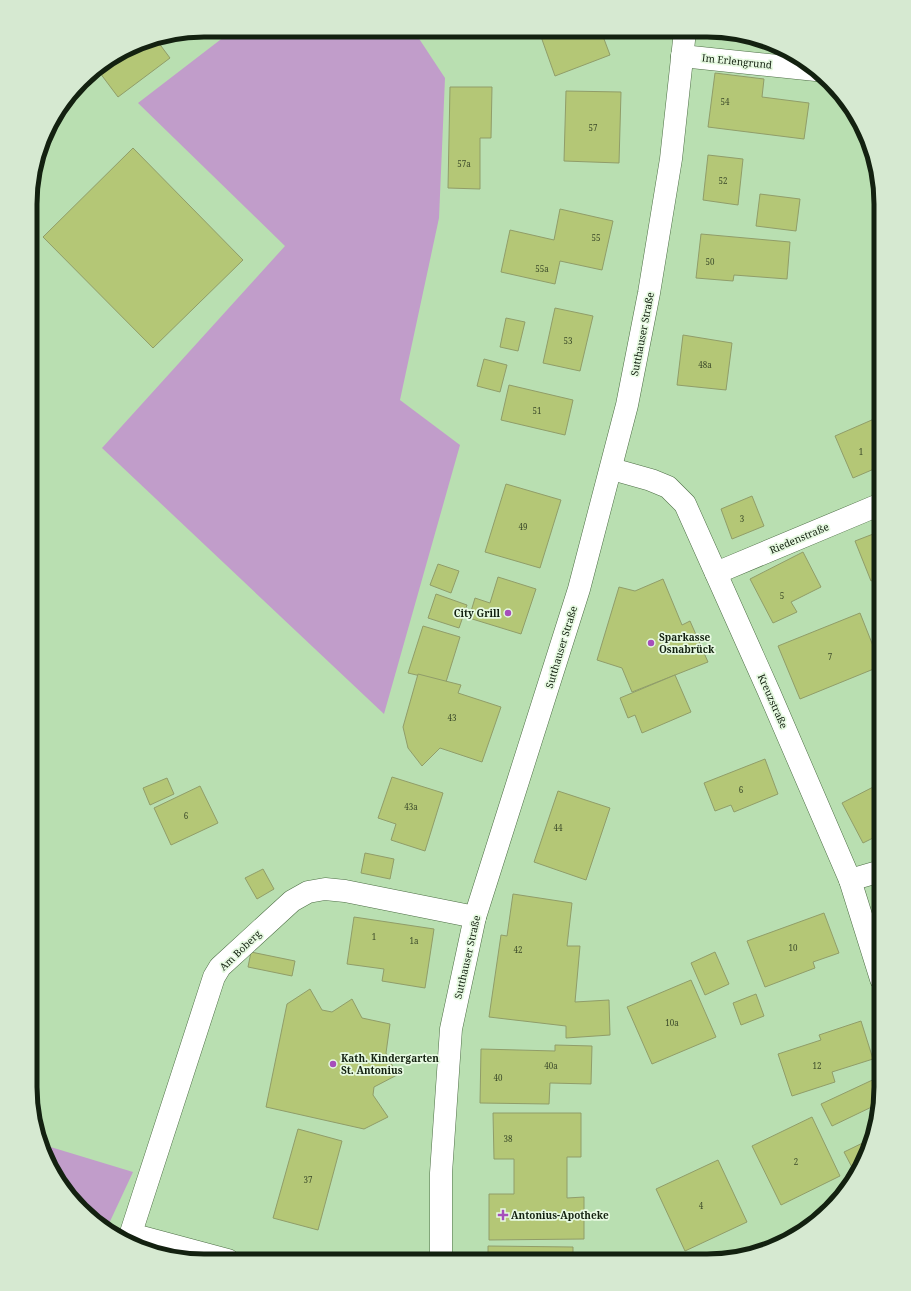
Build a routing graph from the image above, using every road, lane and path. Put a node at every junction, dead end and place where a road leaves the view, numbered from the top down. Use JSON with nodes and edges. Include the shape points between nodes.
{"nodes":[{"id":1,"x":684,"y":37,"type":"edge"},
{"id":2,"x":682,"y":56,"type":"junction"},
{"id":3,"x":805,"y":69,"type":"edge"},
{"id":4,"x":612,"y":469,"type":"junction"},
{"id":5,"x":874,"y":507,"type":"edge"},
{"id":6,"x":716,"y":573,"type":"junction"},
{"id":7,"x":874,"y":873,"type":"edge"},
{"id":8,"x":850,"y":880,"type":"junction"},
{"id":9,"x":475,"y":917,"type":"junction"},
{"id":10,"x":874,"y":957,"type":"edge"},
{"id":11,"x":129,"y":1237,"type":"edge"},
{"id":12,"x":137,"y":1240,"type":"edge"},
{"id":13,"x":201,"y":1254,"type":"edge"},
{"id":14,"x":441,"y":1254,"type":"edge"}],
"edges":[{"from":1,"to":2,"type":"street","name":"Sutthauser Straße"},
{"from":2,"to":3,"type":"street","name":"Im Erlengrund"},
{"from":2,"to":4,"type":"street","name":"Sutthauser Straße","via":[[671,159],[649,293]]},
{"from":4,"to":6,"type":"street","name":"Kreuzstraße","via":[[668,487],[684,504]]},
{"from":4,"to":9,"type":"street","name":"Sutthauser Straße","via":[[555,667]]},
{"from":5,"to":6,"type":"street","name":"Riedenstraße"},
{"from":6,"to":8,"type":"street","name":"Kreuzstraße"},
{"from":7,"to":8,"type":"street"},
{"from":8,"to":10,"type":"street","name":"Kreuzstraße"},
{"from":9,"to":11,"type":"street","name":"Am Boberg","via":[[345,891],[325,889],[308,892],[292,901],[220,967],[214,977]]},
{"from":9,"to":14,"type":"street","name":"Sutthauser Straße","via":[[451,1029],[441,1172]]},
{"from":12,"to":13,"type":"street","name":"Am Boberg"}]}
